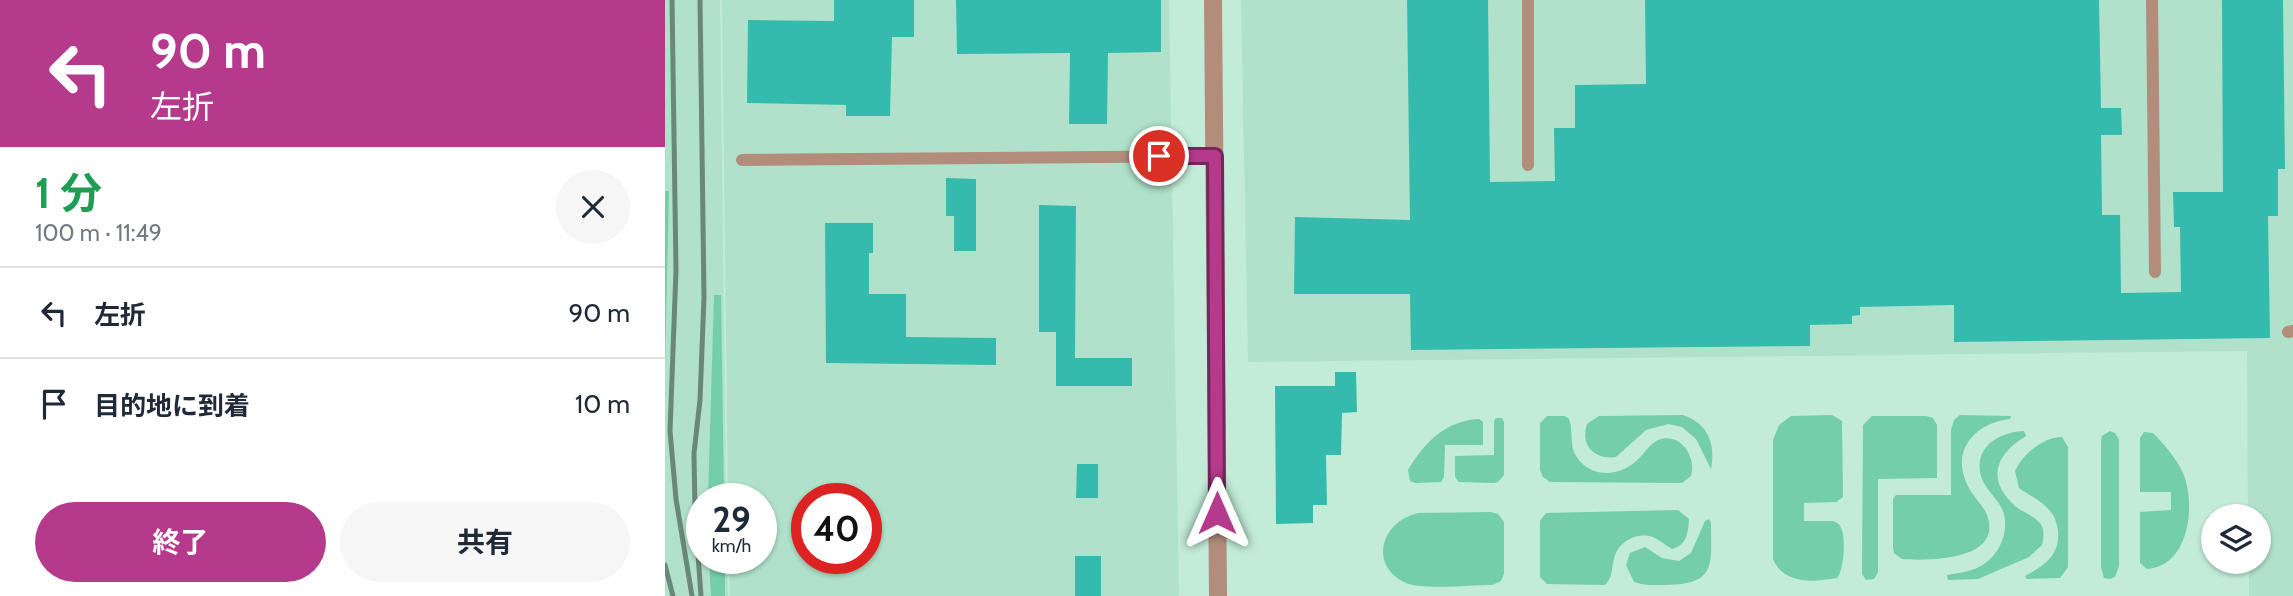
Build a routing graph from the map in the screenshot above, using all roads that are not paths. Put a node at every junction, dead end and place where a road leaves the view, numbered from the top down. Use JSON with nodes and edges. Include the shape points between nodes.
{"nodes":[{"id":1,"x":1213,"y":0,"type":"edge"},
{"id":2,"x":1528,"y":0,"type":"edge"},
{"id":3,"x":2152,"y":0,"type":"edge"},
{"id":4,"x":1215,"y":156,"type":"junction"},
{"id":5,"x":742,"y":160,"type":"dead end"},
{"id":6,"x":1528,"y":165,"type":"dead end"},
{"id":7,"x":2155,"y":271,"type":"dead end"},
{"id":8,"x":1218,"y":596,"type":"edge"}],
"edges":[{"from":1,"to":4,"type":"street"},
{"from":2,"to":6,"type":"lane"},
{"from":3,"to":7,"type":"lane"},
{"from":4,"to":5,"type":"lane"},
{"from":4,"to":8,"type":"street"}]}
